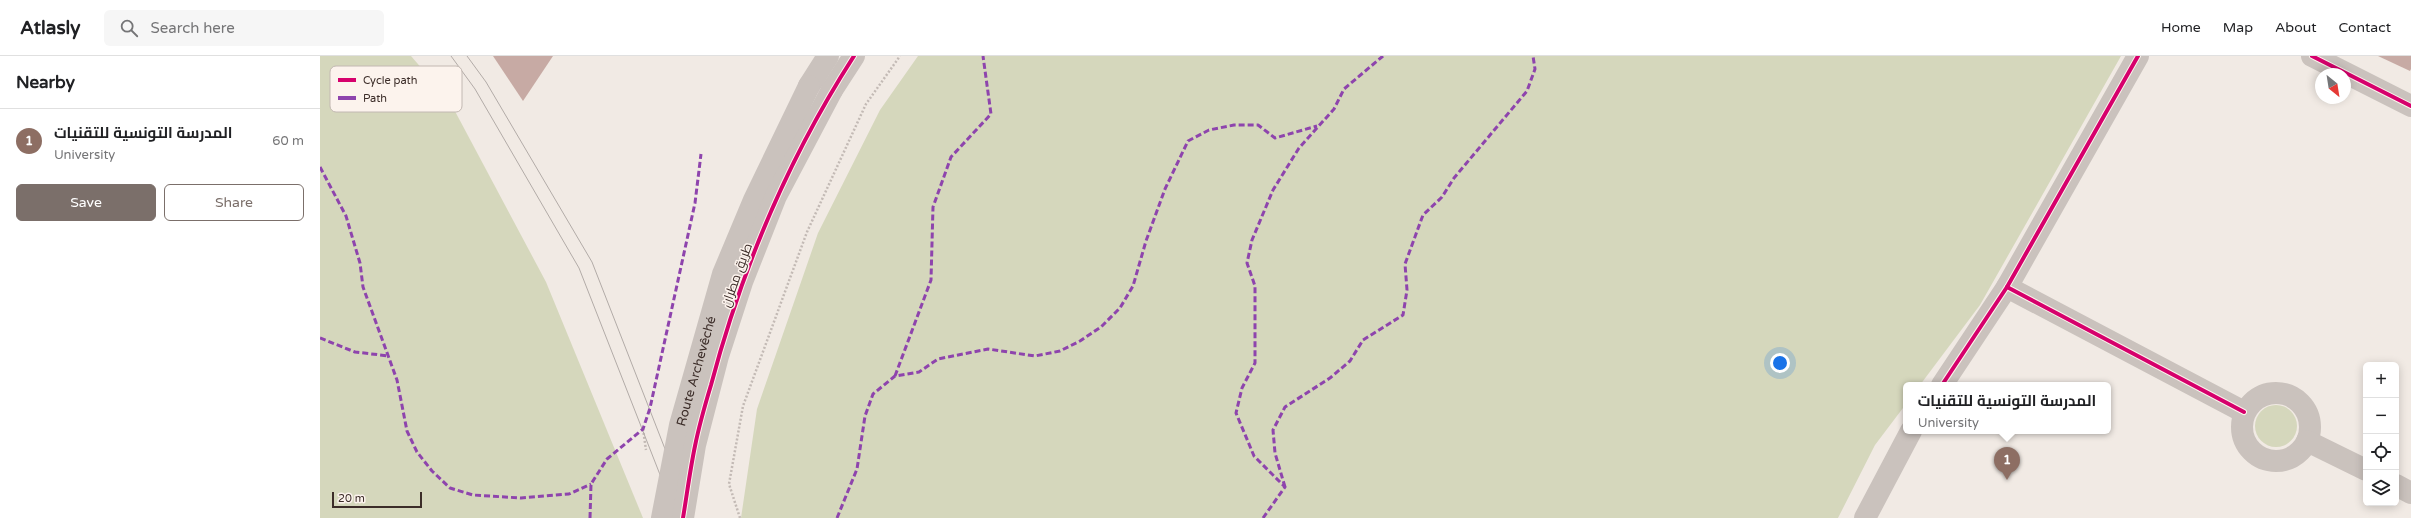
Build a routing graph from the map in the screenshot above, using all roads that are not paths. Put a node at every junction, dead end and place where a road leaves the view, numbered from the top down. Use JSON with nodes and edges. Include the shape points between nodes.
{"nodes":[{"id":1,"x":828,"y":56,"type":"edge"},
{"id":2,"x":854,"y":56,"type":"edge"},
{"id":3,"x":2138,"y":56,"type":"edge"},
{"id":4,"x":2312,"y":56,"type":"edge"},
{"id":5,"x":2411,"y":106,"type":"edge"},
{"id":6,"x":2007,"y":287,"type":"junction"},
{"id":7,"x":1944,"y":382,"type":"edge"},
{"id":8,"x":2244,"y":412,"type":"junction"},
{"id":9,"x":1915,"y":436,"type":"edge"},
{"id":10,"x":2307,"y":441,"type":"junction"},
{"id":11,"x":2363,"y":469,"type":"edge"},
{"id":12,"x":2399,"y":487,"type":"edge"},
{"id":13,"x":2411,"y":493,"type":"edge"},
{"id":14,"x":662,"y":518,"type":"edge"},
{"id":15,"x":684,"y":518,"type":"edge"},
{"id":16,"x":1865,"y":518,"type":"edge"}],
"edges":[{"from":1,"to":14,"type":"street","name":"Route Archevêché","bridge":true,"via":[[809,86],[754,200],[723,274],[680,426]]},
{"from":2,"to":15,"type":"street","name":"طريق مطران","bridge":true,"via":[[832,90],[776,196],[742,282],[718,356],[695,445]]},
{"from":3,"to":6,"type":"street"},
{"from":4,"to":5,"type":"street"},
{"from":6,"to":7,"type":"street"},
{"from":6,"to":8,"type":"street"},
{"from":8,"to":10,"type":"street","via":[[2252,401],[2264,394],[2277,392],[2291,395],[2301,403],[2309,415],[2311,428]]},
{"from":8,"to":10,"type":"street","via":[[2241,425],[2243,439],[2250,450],[2261,458],[2274,462],[2288,460],[2299,452]]},
{"from":9,"to":16,"type":"street"},
{"from":10,"to":11,"type":"street"},
{"from":12,"to":13,"type":"street"}]}
